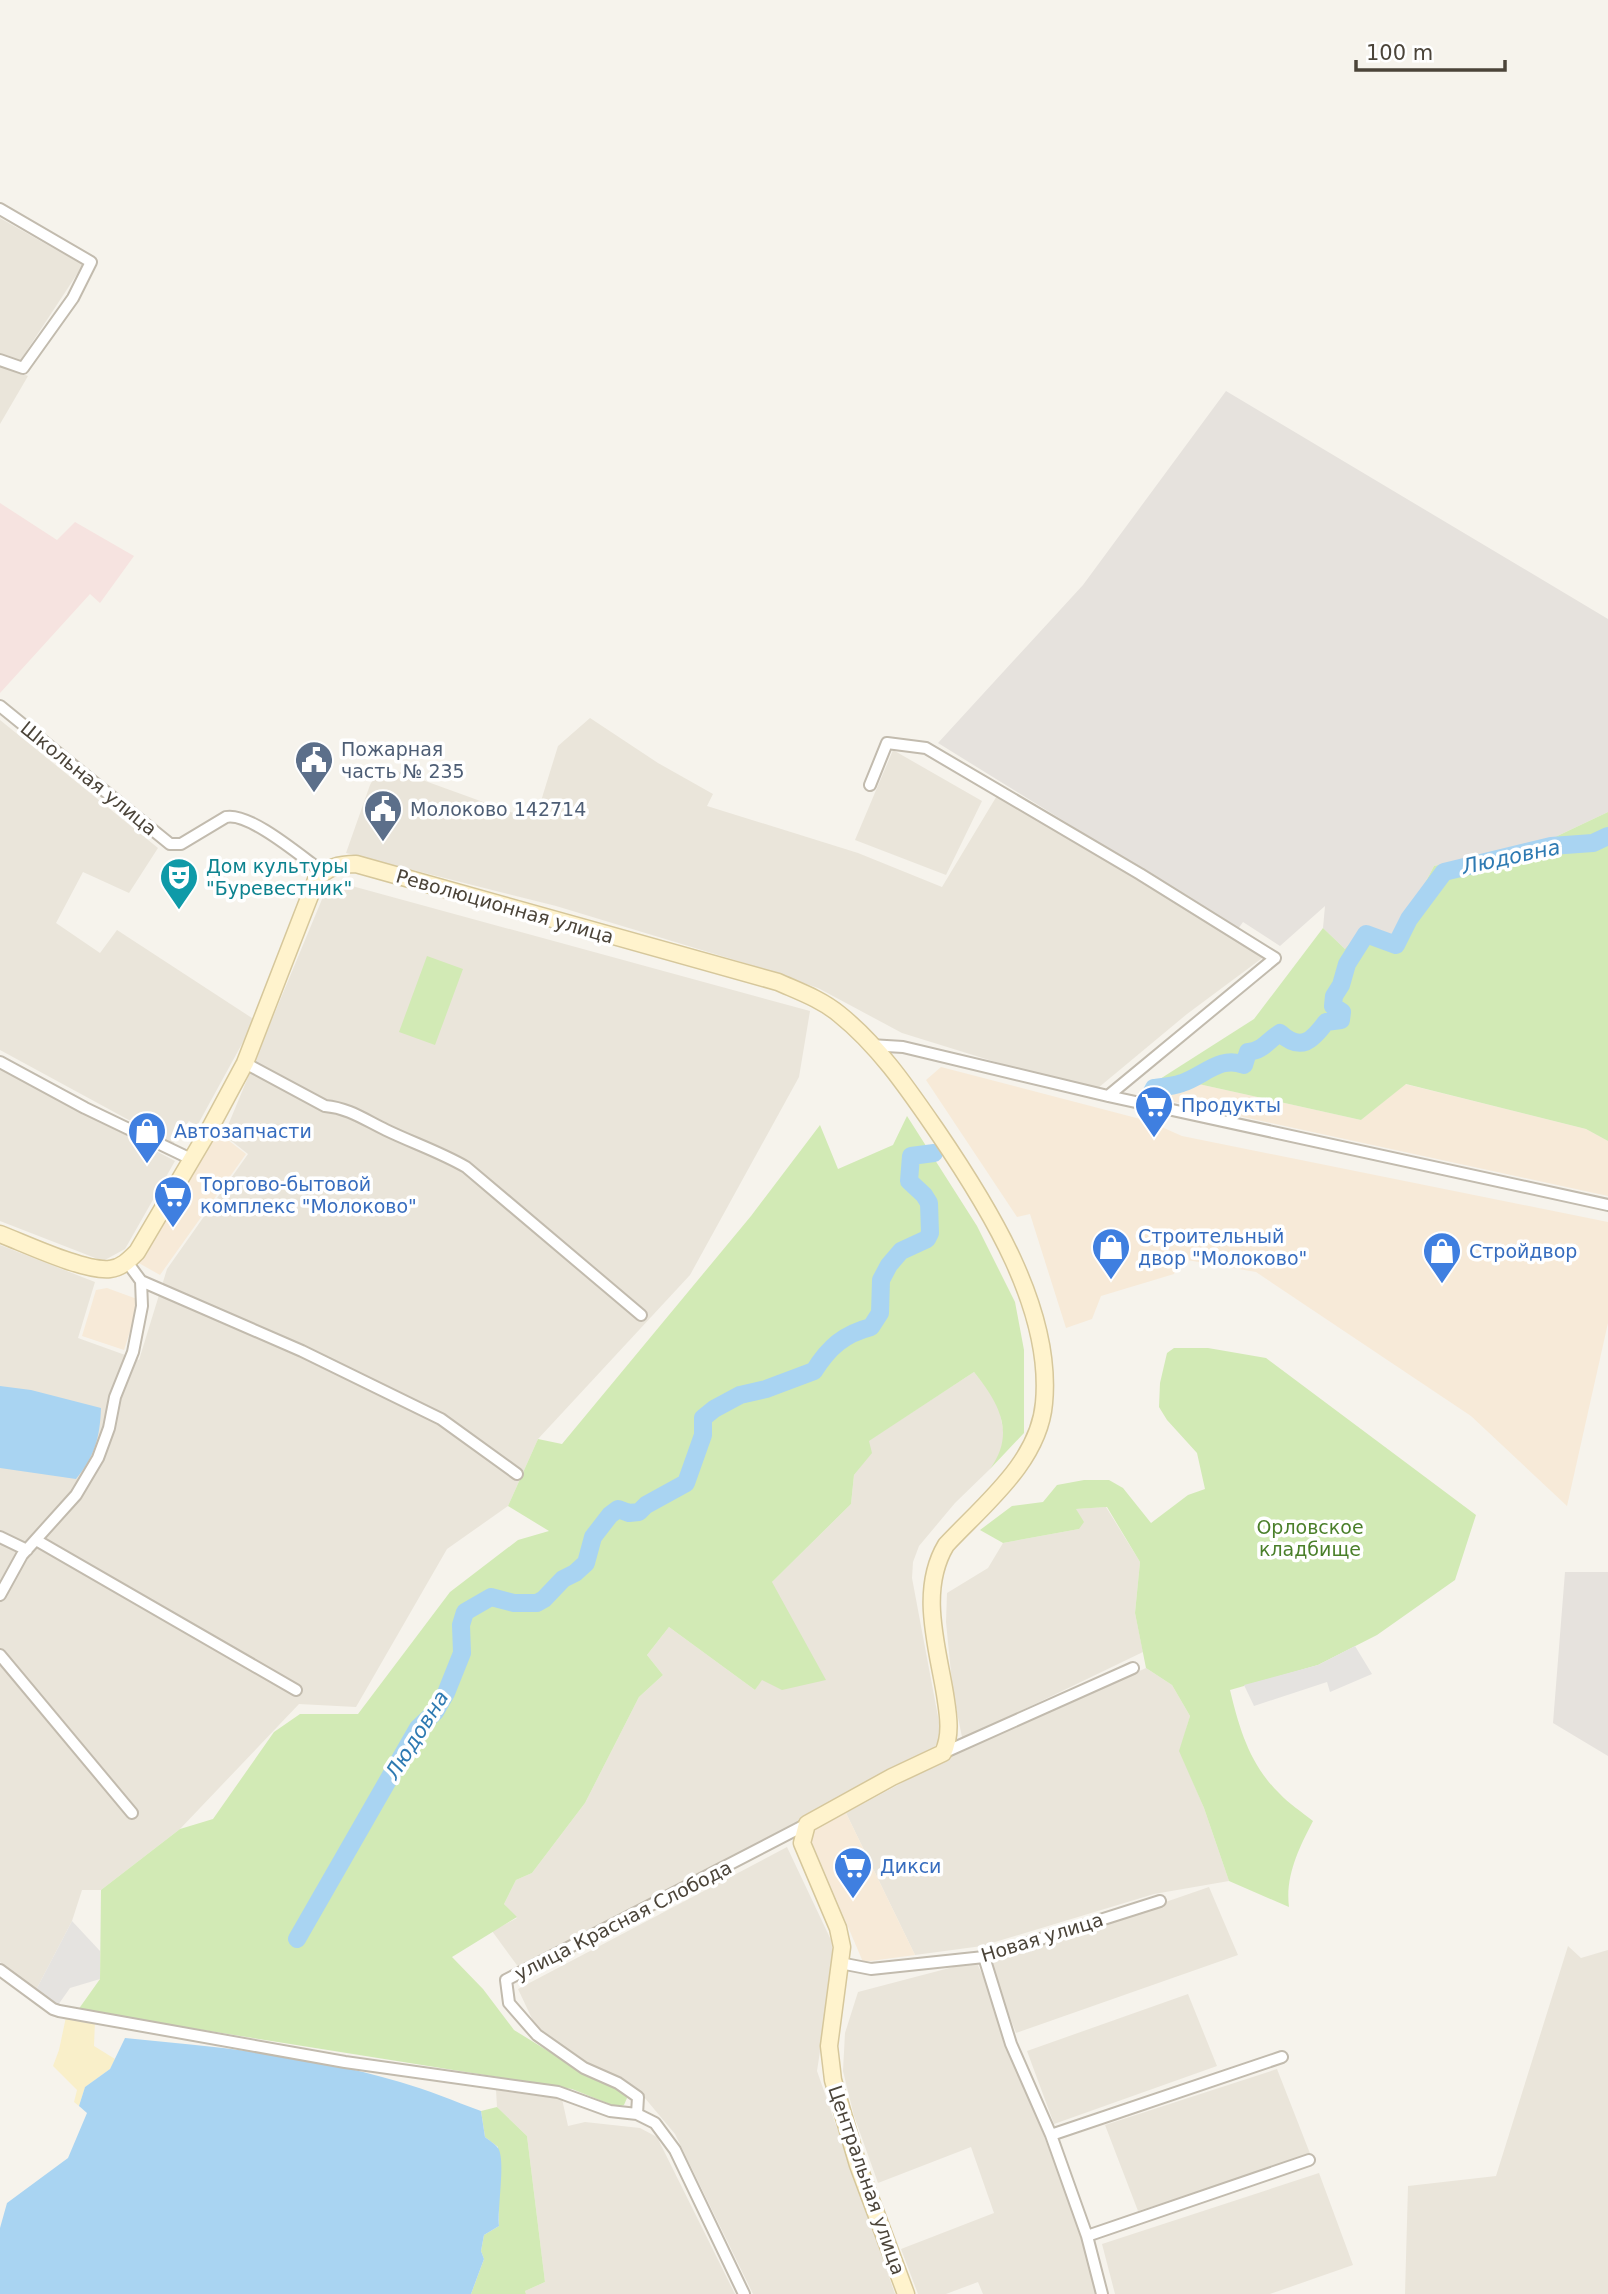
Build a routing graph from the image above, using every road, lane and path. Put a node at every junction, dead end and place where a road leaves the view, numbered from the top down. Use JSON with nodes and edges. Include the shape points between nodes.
{"nodes":[{"id":1,"x":0,"y":209,"type":"edge"},
{"id":2,"x":0,"y":359,"type":"edge"},
{"id":3,"x":0,"y":706,"type":"edge"},
{"id":4,"x":870,"y":785,"type":"dead end"},
{"id":5,"x":323,"y":872,"type":"junction"},
{"id":6,"x":870,"y":1045,"type":"junction"},
{"id":7,"x":0,"y":1062,"type":"edge"},
{"id":8,"x":245,"y":1063,"type":"junction"},
{"id":9,"x":1108,"y":1096,"type":"junction"},
{"id":10,"x":191,"y":1159,"type":"junction"},
{"id":11,"x":1608,"y":1205,"type":"edge"},
{"id":12,"x":0,"y":1234,"type":"edge"},
{"id":13,"x":127,"y":1262,"type":"junction"},
{"id":14,"x":141,"y":1281,"type":"junction"},
{"id":15,"x":641,"y":1315,"type":"dead end"},
{"id":16,"x":517,"y":1475,"type":"dead end"},
{"id":17,"x":0,"y":1537,"type":"edge"},
{"id":18,"x":36,"y":1540,"type":"junction"},
{"id":19,"x":27,"y":1550,"type":"junction"},
{"id":20,"x":0,"y":1595,"type":"edge"},
{"id":21,"x":0,"y":1655,"type":"edge"},
{"id":22,"x":1133,"y":1668,"type":"dead end"},
{"id":23,"x":296,"y":1690,"type":"dead end"},
{"id":24,"x":943,"y":1753,"type":"junction"},
{"id":25,"x":132,"y":1813,"type":"dead end"},
{"id":26,"x":807,"y":1824,"type":"junction"},
{"id":27,"x":1160,"y":1901,"type":"dead end"},
{"id":28,"x":984,"y":1957,"type":"junction"},
{"id":29,"x":840,"y":1963,"type":"junction"},
{"id":30,"x":0,"y":1970,"type":"edge"},
{"id":31,"x":1282,"y":2057,"type":"dead end"},
{"id":32,"x":637,"y":2114,"type":"junction"},
{"id":33,"x":1051,"y":2135,"type":"junction"},
{"id":34,"x":1309,"y":2160,"type":"dead end"},
{"id":35,"x":1087,"y":2236,"type":"junction"},
{"id":36,"x":744,"y":2294,"type":"edge"},
{"id":37,"x":906,"y":2294,"type":"edge"},
{"id":38,"x":1102,"y":2294,"type":"edge"}],
"edges":[{"from":1,"to":2,"type":"street","via":[[91,262],[73,299],[23,368]]},
{"from":3,"to":5,"type":"street","name":"Школьная улица","via":[[170,844],[181,844],[233,816],[255,825]]},
{"from":4,"to":9,"type":"street","via":[[887,743],[926,748],[1275,958]]},
{"from":5,"to":6,"type":"main road","name":"Революционная улица","via":[[356,864],[778,982],[838,1013]]},
{"from":5,"to":8,"type":"main road","via":[[308,899]]},
{"from":6,"to":9,"type":"street","via":[[903,1048]]},
{"from":6,"to":24,"type":"main road","name":"Революционная улица","via":[[919,1106],[993,1219],[1032,1310],[1043,1370],[1044,1404],[1036,1434],[1018,1467],[938,1558],[931,1610],[947,1706],[949,1733]]},
{"from":7,"to":10,"type":"street"},
{"from":8,"to":10,"type":"main road"},
{"from":8,"to":15,"type":"street","via":[[325,1106],[361,1115],[466,1167]]},
{"from":9,"to":11,"type":"street"},
{"from":10,"to":13,"type":"main road"},
{"from":12,"to":13,"type":"main road","via":[[93,1268],[111,1269]]},
{"from":13,"to":14,"type":"street"},
{"from":14,"to":16,"type":"street","via":[[302,1351],[441,1419]]},
{"from":14,"to":18,"type":"street","via":[[142,1306],[133,1352],[99,1458],[76,1494]]},
{"from":17,"to":19,"type":"street"},
{"from":18,"to":19,"type":"street"},
{"from":18,"to":23,"type":"street"},
{"from":19,"to":20,"type":"street"},
{"from":21,"to":25,"type":"street"},
{"from":22,"to":24,"type":"street"},
{"from":24,"to":26,"type":"main road"},
{"from":26,"to":29,"type":"main road","name":"Центральная улица","via":[[802,1843],[838,1928]]},
{"from":26,"to":32,"type":"street","name":"улица Красная Слобода","via":[[506,1980],[509,2003],[537,2035],[584,2068],[638,2096]]},
{"from":27,"to":28,"type":"street","name":"Новая улица"},
{"from":28,"to":29,"type":"street","name":"Новая улица","via":[[871,1969]]},
{"from":28,"to":33,"type":"street","via":[[1011,2044]]},
{"from":29,"to":37,"type":"main road","name":"Центральная улица","via":[[829,2046],[833,2080]]},
{"from":30,"to":32,"type":"street","via":[[59,2011],[345,2062],[558,2092],[610,2111]]},
{"from":31,"to":33,"type":"street"},
{"from":32,"to":36,"type":"street","via":[[655,2123],[675,2150]]},
{"from":33,"to":35,"type":"street"},
{"from":34,"to":35,"type":"street"},
{"from":35,"to":38,"type":"street"}]}
